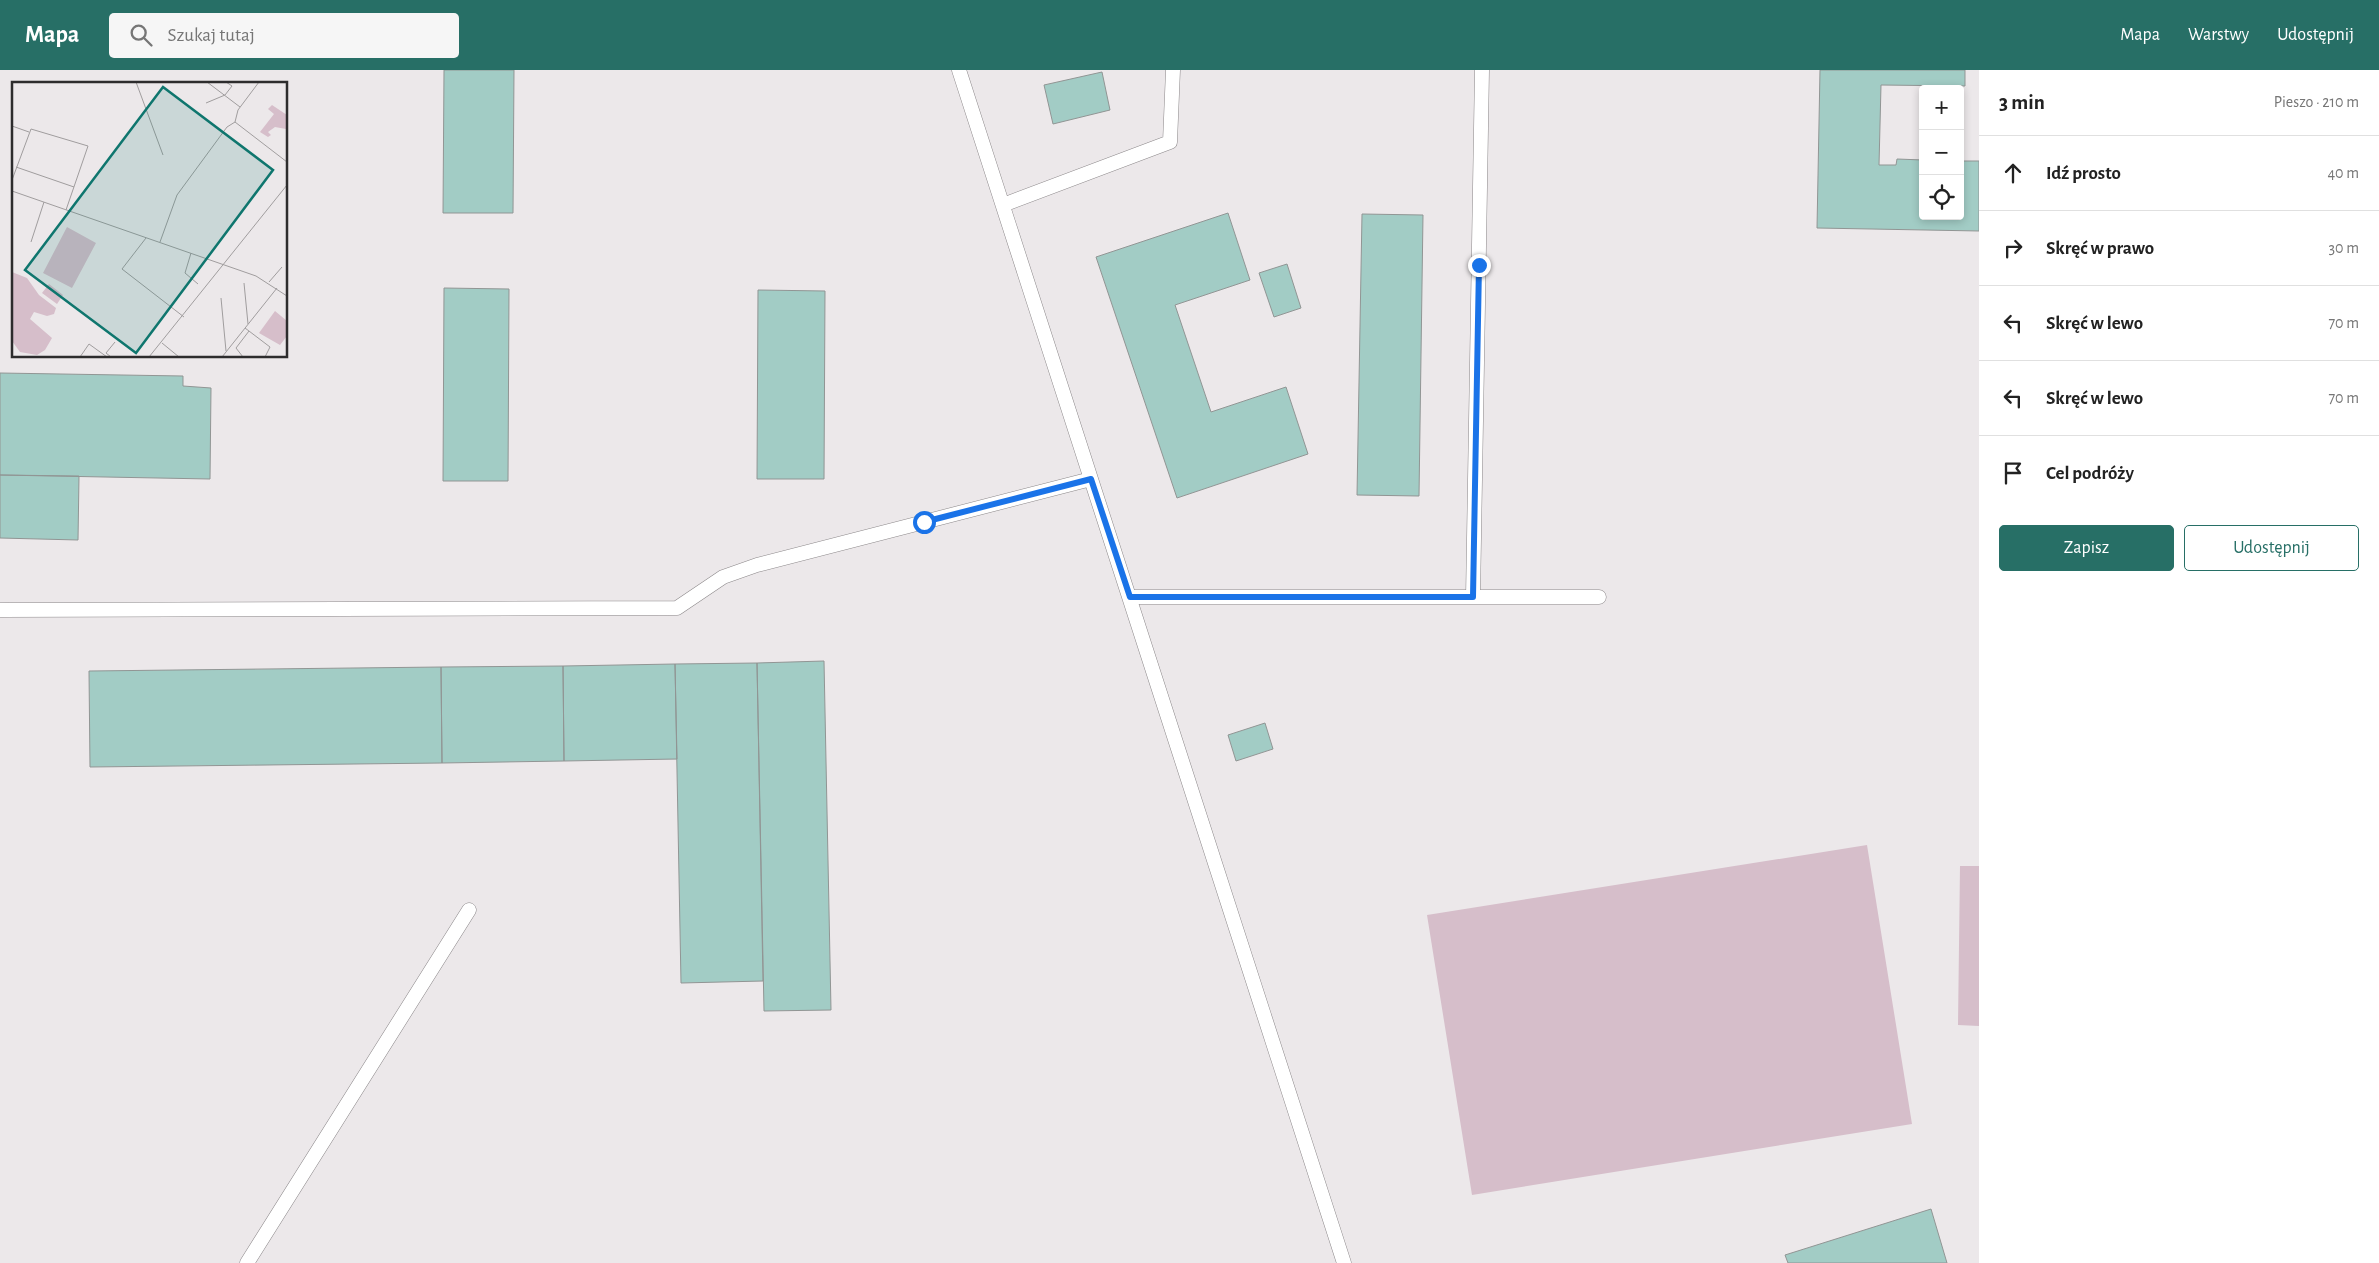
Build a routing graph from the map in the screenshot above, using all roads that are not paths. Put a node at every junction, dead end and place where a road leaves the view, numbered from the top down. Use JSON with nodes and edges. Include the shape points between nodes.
{"nodes":[{"id":1,"x":959,"y":70,"type":"edge"},
{"id":2,"x":1173,"y":70,"type":"edge"},
{"id":3,"x":1482,"y":70,"type":"edge"},
{"id":4,"x":1003,"y":205,"type":"junction"},
{"id":5,"x":1091,"y":479,"type":"junction"},
{"id":6,"x":1130,"y":597,"type":"junction"},
{"id":7,"x":1473,"y":597,"type":"junction"},
{"id":8,"x":1599,"y":597,"type":"dead end"},
{"id":9,"x":0,"y":610,"type":"edge"},
{"id":10,"x":469,"y":910,"type":"dead end"},
{"id":11,"x":247,"y":1263,"type":"edge"},
{"id":12,"x":1344,"y":1263,"type":"edge"}],
"edges":[{"from":1,"to":4,"type":"lane"},
{"from":2,"to":4,"type":"lane","via":[[1170,142]]},
{"from":3,"to":7,"type":"lane"},
{"from":4,"to":5,"type":"lane"},
{"from":5,"to":6,"type":"lane"},
{"from":5,"to":9,"type":"lane","via":[[758,564],[723,577],[677,608]]},
{"from":6,"to":7,"type":"lane"},
{"from":6,"to":12,"type":"lane"},
{"from":7,"to":8,"type":"lane"},
{"from":10,"to":11,"type":"lane"}]}
